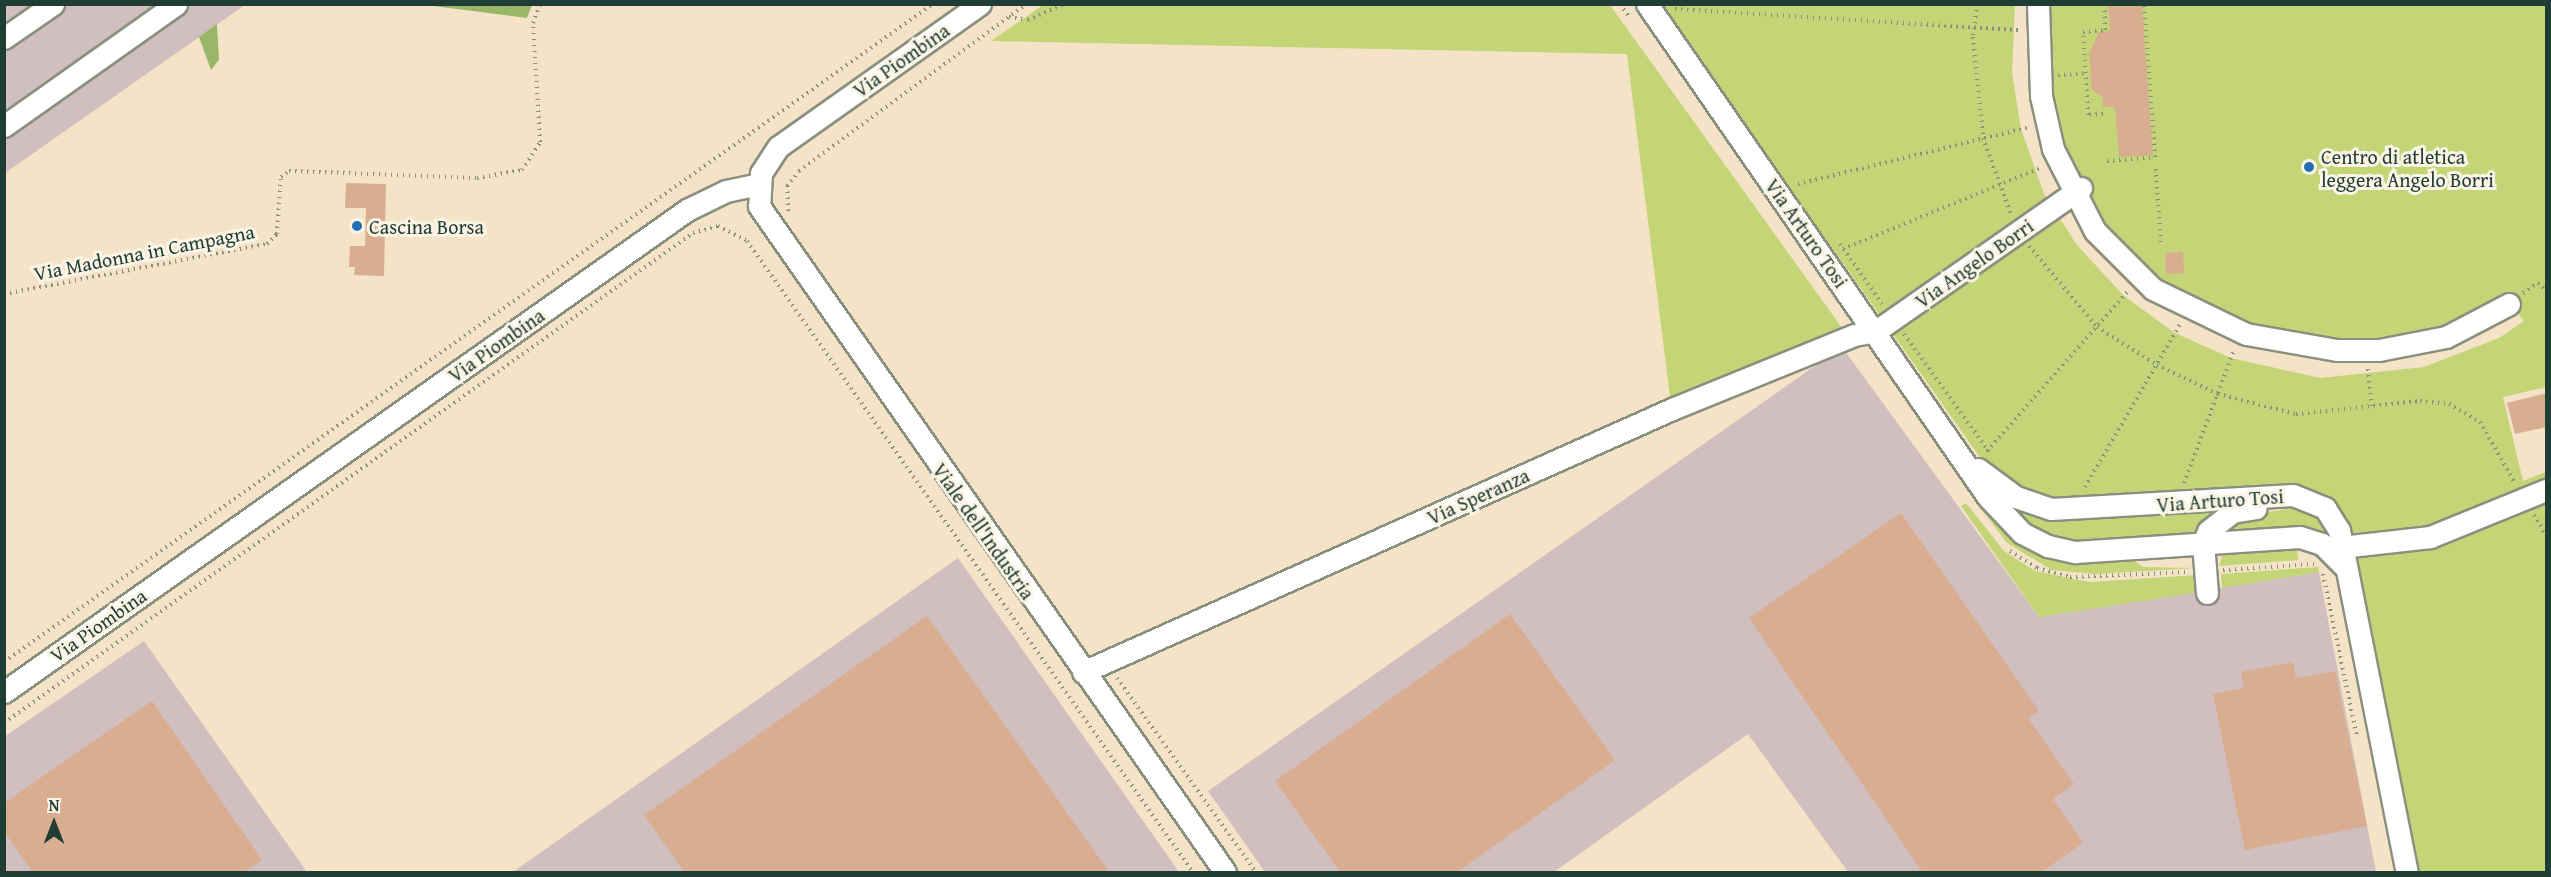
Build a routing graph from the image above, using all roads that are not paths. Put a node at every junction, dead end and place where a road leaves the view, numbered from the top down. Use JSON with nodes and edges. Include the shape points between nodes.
{"nodes":[{"id":1,"x":53,"y":4,"type":"edge"},
{"id":2,"x":176,"y":4,"type":"edge"},
{"id":3,"x":980,"y":4,"type":"edge"},
{"id":4,"x":1647,"y":4,"type":"edge"},
{"id":5,"x":2038,"y":4,"type":"edge"},
{"id":6,"x":4,"y":38,"type":"edge"},
{"id":7,"x":4,"y":126,"type":"edge"},
{"id":8,"x":759,"y":184,"type":"junction"},
{"id":9,"x":2076,"y":191,"type":"junction"},
{"id":10,"x":2509,"y":304,"type":"road end"},
{"id":11,"x":1885,"y":326,"type":"junction"},
{"id":12,"x":1968,"y":461,"type":"junction"},
{"id":13,"x":2547,"y":490,"type":"edge"},
{"id":14,"x":2306,"y":497,"type":"junction"},
{"id":15,"x":2203,"y":543,"type":"junction"},
{"id":16,"x":2342,"y":556,"type":"junction"},
{"id":17,"x":2206,"y":593,"type":"dead end"},
{"id":18,"x":1083,"y":672,"type":"junction"},
{"id":19,"x":4,"y":692,"type":"edge"},
{"id":20,"x":1225,"y":873,"type":"edge"},
{"id":21,"x":2407,"y":873,"type":"edge"}],
"edges":[{"from":1,"to":6,"type":"street"},
{"from":2,"to":7,"type":"street"},
{"from":3,"to":8,"type":"street","name":"Via Piombina","via":[[786,141],[768,158]]},
{"from":4,"to":11,"type":"street","name":"Via Arturo Tosi"},
{"from":5,"to":9,"type":"street","via":[[2039,76],[2046,123],[2058,161]]},
{"from":8,"to":18,"type":"street","name":"Viale dell'Industria","via":[[759,206],[770,226]]},
{"from":8,"to":19,"type":"street","name":"Via Piombina","via":[[715,195],[687,210]]},
{"from":9,"to":10,"type":"street","via":[[2095,231],[2140,277],[2188,310],[2240,332],[2293,346],[2366,351],[2445,337]]},
{"from":9,"to":11,"type":"street","name":"Via Angelo Borri"},
{"from":11,"to":12,"type":"street","name":"Via Arturo Tosi"},
{"from":11,"to":18,"type":"street","name":"Via Speranza","via":[[1854,335],[1672,410]]},
{"from":12,"to":14,"type":"street","name":"Via Arturo Tosi","via":[[2006,491],[2052,509]]},
{"from":12,"to":15,"type":"street","name":"Via Arturo Tosi","via":[[2009,521],[2048,546],[2083,552]]},
{"from":13,"to":16,"type":"street","via":[[2430,537]]},
{"from":14,"to":15,"type":"street","name":"Via Arturo Tosi","via":[[2286,506],[2232,512],[2214,525]]},
{"from":14,"to":16,"type":"street","name":"Via Arturo Tosi","via":[[2330,515]]},
{"from":15,"to":16,"type":"street","name":"Via Arturo Tosi","via":[[2300,537]]},
{"from":15,"to":17,"type":"street"},
{"from":16,"to":21,"type":"street","name":"Via Arturo Tosi"},
{"from":18,"to":20,"type":"street","name":"Viale dell'Industria"}]}
